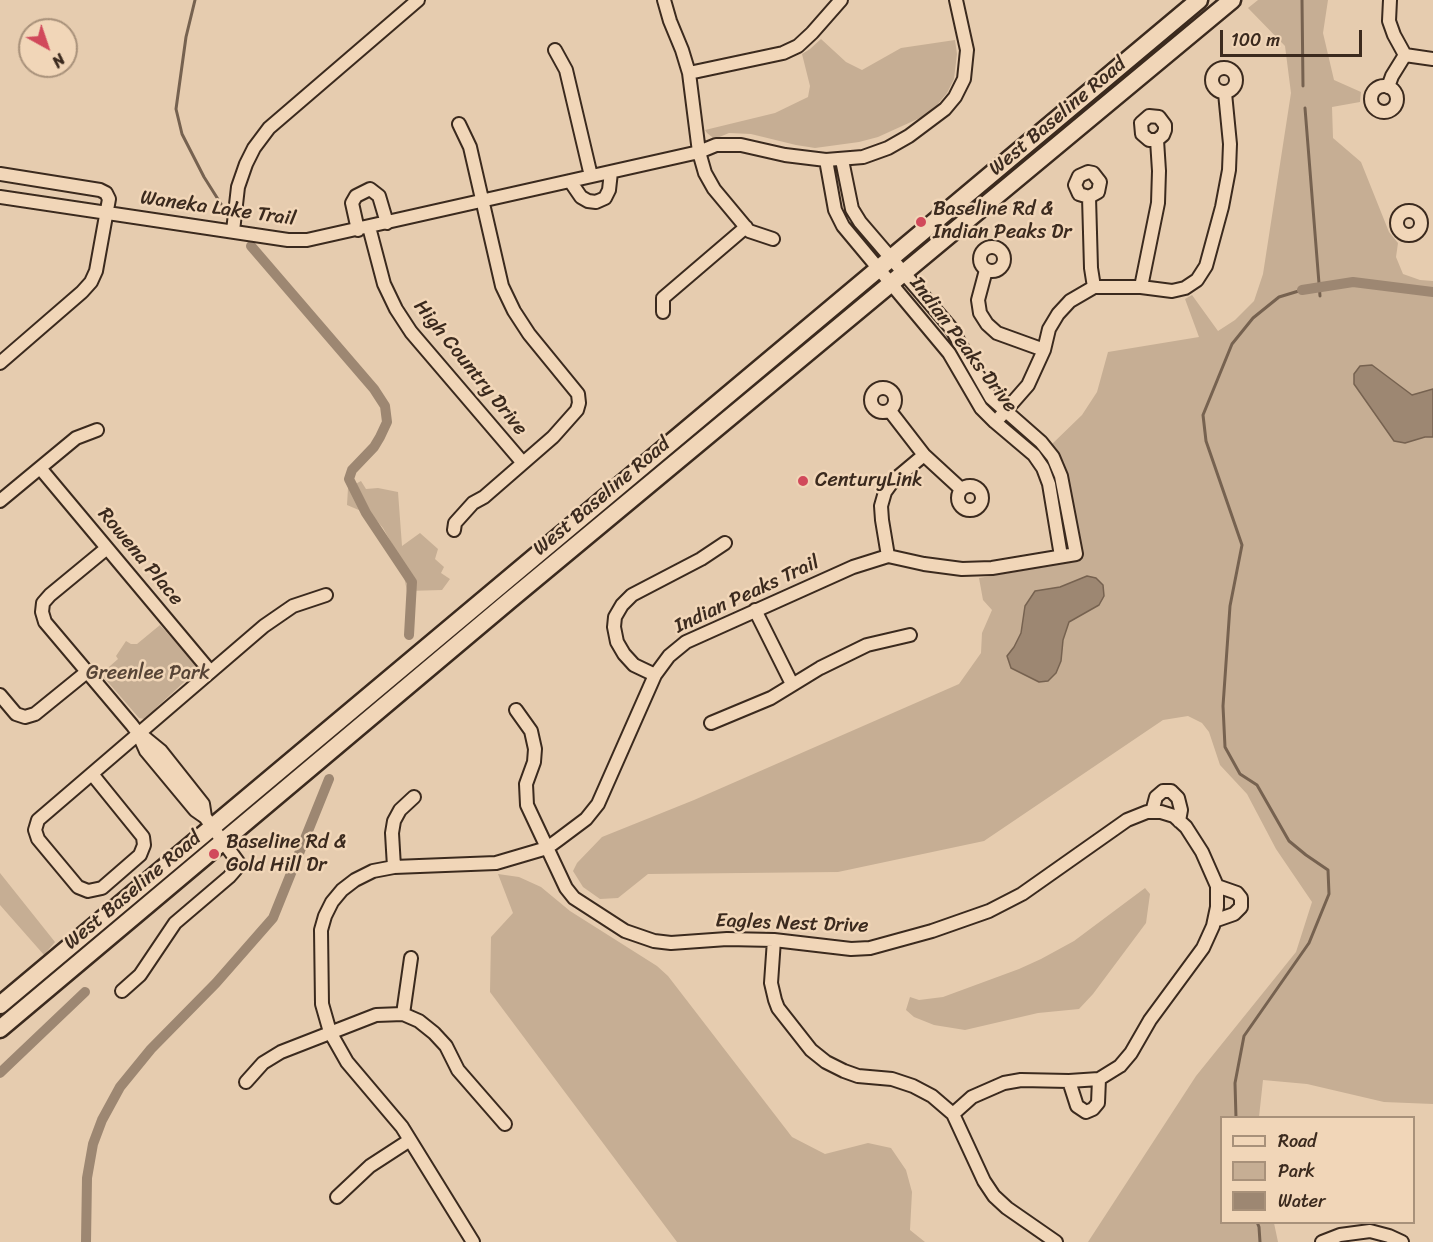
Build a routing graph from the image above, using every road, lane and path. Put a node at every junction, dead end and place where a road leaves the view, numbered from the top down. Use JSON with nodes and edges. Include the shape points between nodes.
{"nodes":[{"id":1,"x":418,"y":0,"type":"edge"},
{"id":2,"x":664,"y":0,"type":"edge"},
{"id":3,"x":840,"y":0,"type":"edge"},
{"id":4,"x":956,"y":0,"type":"edge"},
{"id":5,"x":1199,"y":0,"type":"edge"},
{"id":6,"x":1232,"y":0,"type":"edge"},
{"id":7,"x":1390,"y":0,"type":"edge"},
{"id":8,"x":555,"y":50,"type":"dead end"},
{"id":9,"x":1405,"y":55,"type":"junction"},
{"id":10,"x":1433,"y":59,"type":"edge"},
{"id":11,"x":689,"y":73,"type":"junction"},
{"id":12,"x":1388,"y":87,"type":"dead end"},
{"id":13,"x":1226,"y":93,"type":"dead end"},
{"id":14,"x":459,"y":124,"type":"dead end"},
{"id":15,"x":1157,"y":140,"type":"dead end"},
{"id":16,"x":699,"y":152,"type":"junction"},
{"id":17,"x":826,"y":160,"type":"junction"},
{"id":18,"x":842,"y":160,"type":"junction"},
{"id":19,"x":611,"y":172,"type":"junction"},
{"id":20,"x":0,"y":174,"type":"edge"},
{"id":21,"x":591,"y":176,"type":"junction"},
{"id":22,"x":570,"y":180,"type":"junction"},
{"id":23,"x":0,"y":197,"type":"edge"},
{"id":24,"x":1089,"y":197,"type":"dead end"},
{"id":25,"x":483,"y":199,"type":"junction"},
{"id":26,"x":107,"y":214,"type":"junction"},
{"id":27,"x":387,"y":223,"type":"junction"},
{"id":28,"x":746,"y":227,"type":"junction"},
{"id":29,"x":364,"y":228,"type":"junction"},
{"id":30,"x":233,"y":231,"type":"junction"},
{"id":31,"x":773,"y":239,"type":"dead end"},
{"id":32,"x":885,"y":264,"type":"junction"},
{"id":33,"x":986,"y":270,"type":"dead end"},
{"id":34,"x":898,"y":278,"type":"junction"},
{"id":35,"x":1094,"y":286,"type":"junction"},
{"id":36,"x":1141,"y":287,"type":"junction"},
{"id":37,"x":663,"y":312,"type":"dead end"},
{"id":38,"x":1044,"y":350,"type":"junction"},
{"id":39,"x":0,"y":363,"type":"edge"},
{"id":40,"x":890,"y":411,"type":"dead end"},
{"id":41,"x":1005,"y":411,"type":"junction"},
{"id":42,"x":995,"y":422,"type":"junction"},
{"id":43,"x":98,"y":430,"type":"dead end"},
{"id":44,"x":924,"y":455,"type":"junction"},
{"id":45,"x":523,"y":463,"type":"junction"},
{"id":46,"x":40,"y":468,"type":"junction"},
{"id":47,"x":961,"y":489,"type":"dead end"},
{"id":48,"x":0,"y":501,"type":"edge"},
{"id":49,"x":454,"y":530,"type":"dead end"},
{"id":50,"x":725,"y":543,"type":"dead end"},
{"id":51,"x":107,"y":548,"type":"junction"},
{"id":52,"x":1076,"y":554,"type":"joint"},
{"id":53,"x":888,"y":556,"type":"junction"},
{"id":54,"x":1061,"y":556,"type":"junction"},
{"id":55,"x":326,"y":595,"type":"dead end"},
{"id":56,"x":755,"y":610,"type":"junction"},
{"id":57,"x":910,"y":634,"type":"dead end"},
{"id":58,"x":210,"y":670,"type":"junction"},
{"id":59,"x":88,"y":671,"type":"junction"},
{"id":60,"x":656,"y":675,"type":"junction"},
{"id":61,"x":792,"y":684,"type":"junction"},
{"id":62,"x":0,"y":695,"type":"edge"},
{"id":63,"x":516,"y":710,"type":"dead end"},
{"id":64,"x":711,"y":723,"type":"dead end"},
{"id":65,"x":138,"y":733,"type":"junction"},
{"id":66,"x":92,"y":774,"type":"junction"},
{"id":67,"x":414,"y":797,"type":"dead end"},
{"id":68,"x":1152,"y":812,"type":"junction"},
{"id":69,"x":1179,"y":821,"type":"junction"},
{"id":70,"x":209,"y":822,"type":"junction"},
{"id":71,"x":224,"y":842,"type":"junction"},
{"id":72,"x":547,"y":848,"type":"junction"},
{"id":73,"x":394,"y":867,"type":"junction"},
{"id":74,"x":1216,"y":886,"type":"junction"},
{"id":75,"x":1214,"y":921,"type":"junction"},
{"id":76,"x":774,"y":940,"type":"junction"},
{"id":77,"x":411,"y":958,"type":"dead end"},
{"id":78,"x":122,"y":991,"type":"dead end"},
{"id":79,"x":0,"y":1005,"type":"edge"},
{"id":80,"x":403,"y":1014,"type":"junction"},
{"id":81,"x":0,"y":1029,"type":"edge"},
{"id":82,"x":330,"y":1032,"type":"junction"},
{"id":83,"x":1099,"y":1079,"type":"junction"},
{"id":84,"x":1069,"y":1081,"type":"junction"},
{"id":85,"x":246,"y":1082,"type":"dead end"},
{"id":86,"x":953,"y":1114,"type":"junction"},
{"id":87,"x":505,"y":1124,"type":"dead end"},
{"id":88,"x":410,"y":1140,"type":"junction"},
{"id":89,"x":337,"y":1197,"type":"dead end"},
{"id":90,"x":1338,"y":1229,"type":"edge"},
{"id":91,"x":473,"y":1242,"type":"edge"},
{"id":92,"x":1056,"y":1242,"type":"edge"},
{"id":93,"x":1322,"y":1242,"type":"edge"},
{"id":94,"x":1402,"y":1242,"type":"edge"}],
"edges":[{"from":1,"to":30,"type":"street","via":[[269,128],[246,164],[238,187]]},
{"from":2,"to":11,"type":"street"},
{"from":3,"to":11,"type":"street","via":[[798,46],[783,53]]},
{"from":4,"to":18,"type":"street","name":"Waneka Lake Trail","via":[[967,50],[964,79],[955,97],[928,123],[888,148]]},
{"from":5,"to":32,"type":"main road","name":"West Baseline Road"},
{"from":6,"to":34,"type":"main road","name":"West Baseline Road"},
{"from":7,"to":9,"type":"street","via":[[1389,21]]},
{"from":8,"to":21,"type":"street","via":[[566,70]]},
{"from":9,"to":10,"type":"street"},
{"from":9,"to":12,"type":"street"},
{"from":11,"to":16,"type":"street"},
{"from":13,"to":36,"type":"street","via":[[1229,170],[1206,266],[1197,280],[1185,288],[1172,291]]},
{"from":14,"to":25,"type":"street","via":[[470,147]]},
{"from":15,"to":36,"type":"street","via":[[1158,202]]},
{"from":16,"to":17,"type":"street","name":"Waneka Lake Trail","via":[[716,145],[741,145]]},
{"from":16,"to":19,"type":"street","name":"Waneka Lake Trail"},
{"from":16,"to":28,"type":"street","via":[[714,189]]},
{"from":17,"to":18,"type":"street","name":"Waneka Lake Trail"},
{"from":17,"to":32,"type":"street","name":"Indian Peaks Drive","via":[[835,210],[843,226]]},
{"from":18,"to":32,"type":"street","name":"Indian Peaks Drive","via":[[852,208]]},
{"from":19,"to":21,"type":"street","name":"Waneka Lake Trail"},
{"from":19,"to":22,"type":"street","via":[[609,190],[605,198],[596,202],[581,197]]},
{"from":20,"to":26,"type":"street","via":[[100,190],[109,200]]},
{"from":21,"to":22,"type":"street","name":"Waneka Lake Trail"},
{"from":22,"to":25,"type":"street","name":"Waneka Lake Trail"},
{"from":23,"to":26,"type":"street","name":"Waneka Lake Trail"},
{"from":24,"to":35,"type":"street"},
{"from":25,"to":27,"type":"street","name":"Waneka Lake Trail"},
{"from":25,"to":45,"type":"street","via":[[502,286],[514,311],[578,394],[577,410]]},
{"from":26,"to":30,"type":"street","name":"Waneka Lake Trail"},
{"from":26,"to":39,"type":"street","via":[[91,282]]},
{"from":27,"to":29,"type":"street","name":"Waneka Lake Trail"},
{"from":27,"to":29,"type":"street","via":[[379,196],[370,189],[352,202]]},
{"from":28,"to":31,"type":"street"},
{"from":28,"to":37,"type":"street","via":[[663,298]]},
{"from":29,"to":30,"type":"street","name":"Waneka Lake Trail","via":[[308,240]]},
{"from":29,"to":45,"type":"street","name":"High Country Drive","via":[[384,284],[411,332]]},
{"from":32,"to":34,"type":"street","name":"Indian Peaks Drive"},
{"from":32,"to":70,"type":"main road","name":"West Baseline Road"},
{"from":33,"to":38,"type":"street","via":[[978,300],[987,324],[997,333]]},
{"from":34,"to":41,"type":"street","name":"Indian Peaks Drive","via":[[951,328],[991,398]]},
{"from":34,"to":42,"type":"street","name":"Indian Peaks Drive","via":[[973,396]]},
{"from":34,"to":71,"type":"main road","name":"West Baseline Road"},
{"from":35,"to":36,"type":"street"},
{"from":35,"to":38,"type":"street","via":[[1058,314]]},
{"from":38,"to":41,"type":"street","via":[[1028,385]]},
{"from":40,"to":44,"type":"street"},
{"from":41,"to":42,"type":"street"},
{"from":41,"to":52,"type":"street","name":"Indian Peaks Drive","via":[[1041,441],[1053,457],[1061,476]]},
{"from":42,"to":54,"type":"street","name":"Indian Peaks Drive","via":[[1034,455],[1043,468]]},
{"from":43,"to":46,"type":"street","via":[[76,438]]},
{"from":44,"to":47,"type":"street"},
{"from":44,"to":53,"type":"street","via":[[885,492],[881,506]]},
{"from":45,"to":49,"type":"street","via":[[473,503],[455,523]]},
{"from":46,"to":48,"type":"street"},
{"from":46,"to":51,"type":"street","name":"Rowena Place"},
{"from":50,"to":60,"type":"street","via":[[632,595],[615,616],[615,634],[624,654],[634,665]]},
{"from":51,"to":58,"type":"street","name":"Rowena Place"},
{"from":51,"to":59,"type":"street","via":[[50,595],[42,612],[45,622]]},
{"from":52,"to":54,"type":"street","name":"Indian Peaks Trail"},
{"from":53,"to":54,"type":"street","name":"Indian Peaks Trail","via":[[924,564],[992,568]]},
{"from":53,"to":56,"type":"street","name":"Indian Peaks Trail"},
{"from":55,"to":58,"type":"street","via":[[283,613]]},
{"from":56,"to":60,"type":"street","name":"Indian Peaks Trail","via":[[686,642],[669,656]]},
{"from":56,"to":61,"type":"street"},
{"from":57,"to":61,"type":"street","via":[[867,645]]},
{"from":58,"to":65,"type":"street"},
{"from":59,"to":62,"type":"street","via":[[25,717],[16,714]]},
{"from":59,"to":65,"type":"street"},
{"from":60,"to":72,"type":"street","name":"Indian Peaks Trail","via":[[598,804],[586,819]]},
{"from":61,"to":64,"type":"street","via":[[771,698]]},
{"from":63,"to":72,"type":"street","name":"Eagles Nest Drive","via":[[531,731],[535,748],[526,784],[527,805]]},
{"from":65,"to":66,"type":"street"},
{"from":65,"to":70,"type":"street","via":[[146,751]]},
{"from":66,"to":66,"type":"street","via":[[143,837],[144,848],[102,888],[88,891],[78,887],[38,839],[35,830],[38,820]]},
{"from":67,"to":73,"type":"street","via":[[394,820]]},
{"from":68,"to":69,"type":"street","via":[[1174,816]]},
{"from":68,"to":69,"type":"street","via":[[1156,797],[1171,791],[1178,798]]},
{"from":68,"to":76,"type":"street","name":"Eagles Nest Drive","via":[[1127,820],[1022,894],[932,931],[870,948]]},
{"from":69,"to":74,"type":"street","via":[[1202,852]]},
{"from":70,"to":71,"type":"street"},
{"from":70,"to":79,"type":"main road","name":"West Baseline Road"},
{"from":71,"to":78,"type":"street","via":[[238,862],[236,869],[176,923],[140,975]]},
{"from":71,"to":81,"type":"main road","name":"West Baseline Road"},
{"from":72,"to":73,"type":"street","name":"Indian Peaks Trail","via":[[496,863]]},
{"from":72,"to":76,"type":"street","name":"Eagles Nest Drive","via":[[574,898],[625,931],[671,943]]},
{"from":73,"to":82,"type":"street","name":"Indian Peaks Trail","via":[[355,880],[342,890],[325,916],[321,930],[321,984]]},
{"from":74,"to":75,"type":"street"},
{"from":74,"to":75,"type":"street","via":[[1237,893],[1241,907]]},
{"from":75,"to":83,"type":"street","via":[[1203,948],[1131,1053],[1120,1066]]},
{"from":76,"to":86,"type":"street","via":[[771,983],[775,1000],[811,1050],[843,1071],[913,1086]]},
{"from":77,"to":80,"type":"street"},
{"from":80,"to":82,"type":"street","via":[[376,1015]]},
{"from":80,"to":87,"type":"street","via":[[434,1033],[458,1070]]},
{"from":82,"to":85,"type":"street","via":[[281,1052]]},
{"from":82,"to":88,"type":"street","name":"Indian Peaks Trail","via":[[347,1062]]},
{"from":83,"to":84,"type":"street"},
{"from":83,"to":84,"type":"street","via":[[1098,1103],[1086,1112],[1077,1106]]},
{"from":84,"to":86,"type":"street","via":[[1004,1083],[972,1097]]},
{"from":86,"to":92,"type":"street","via":[[994,1196]]},
{"from":88,"to":89,"type":"street","via":[[370,1166]]},
{"from":88,"to":91,"type":"street","name":"Indian Peaks Trail"},
{"from":90,"to":93,"type":"street"},
{"from":90,"to":94,"type":"street","via":[[1370,1231]]}]}
